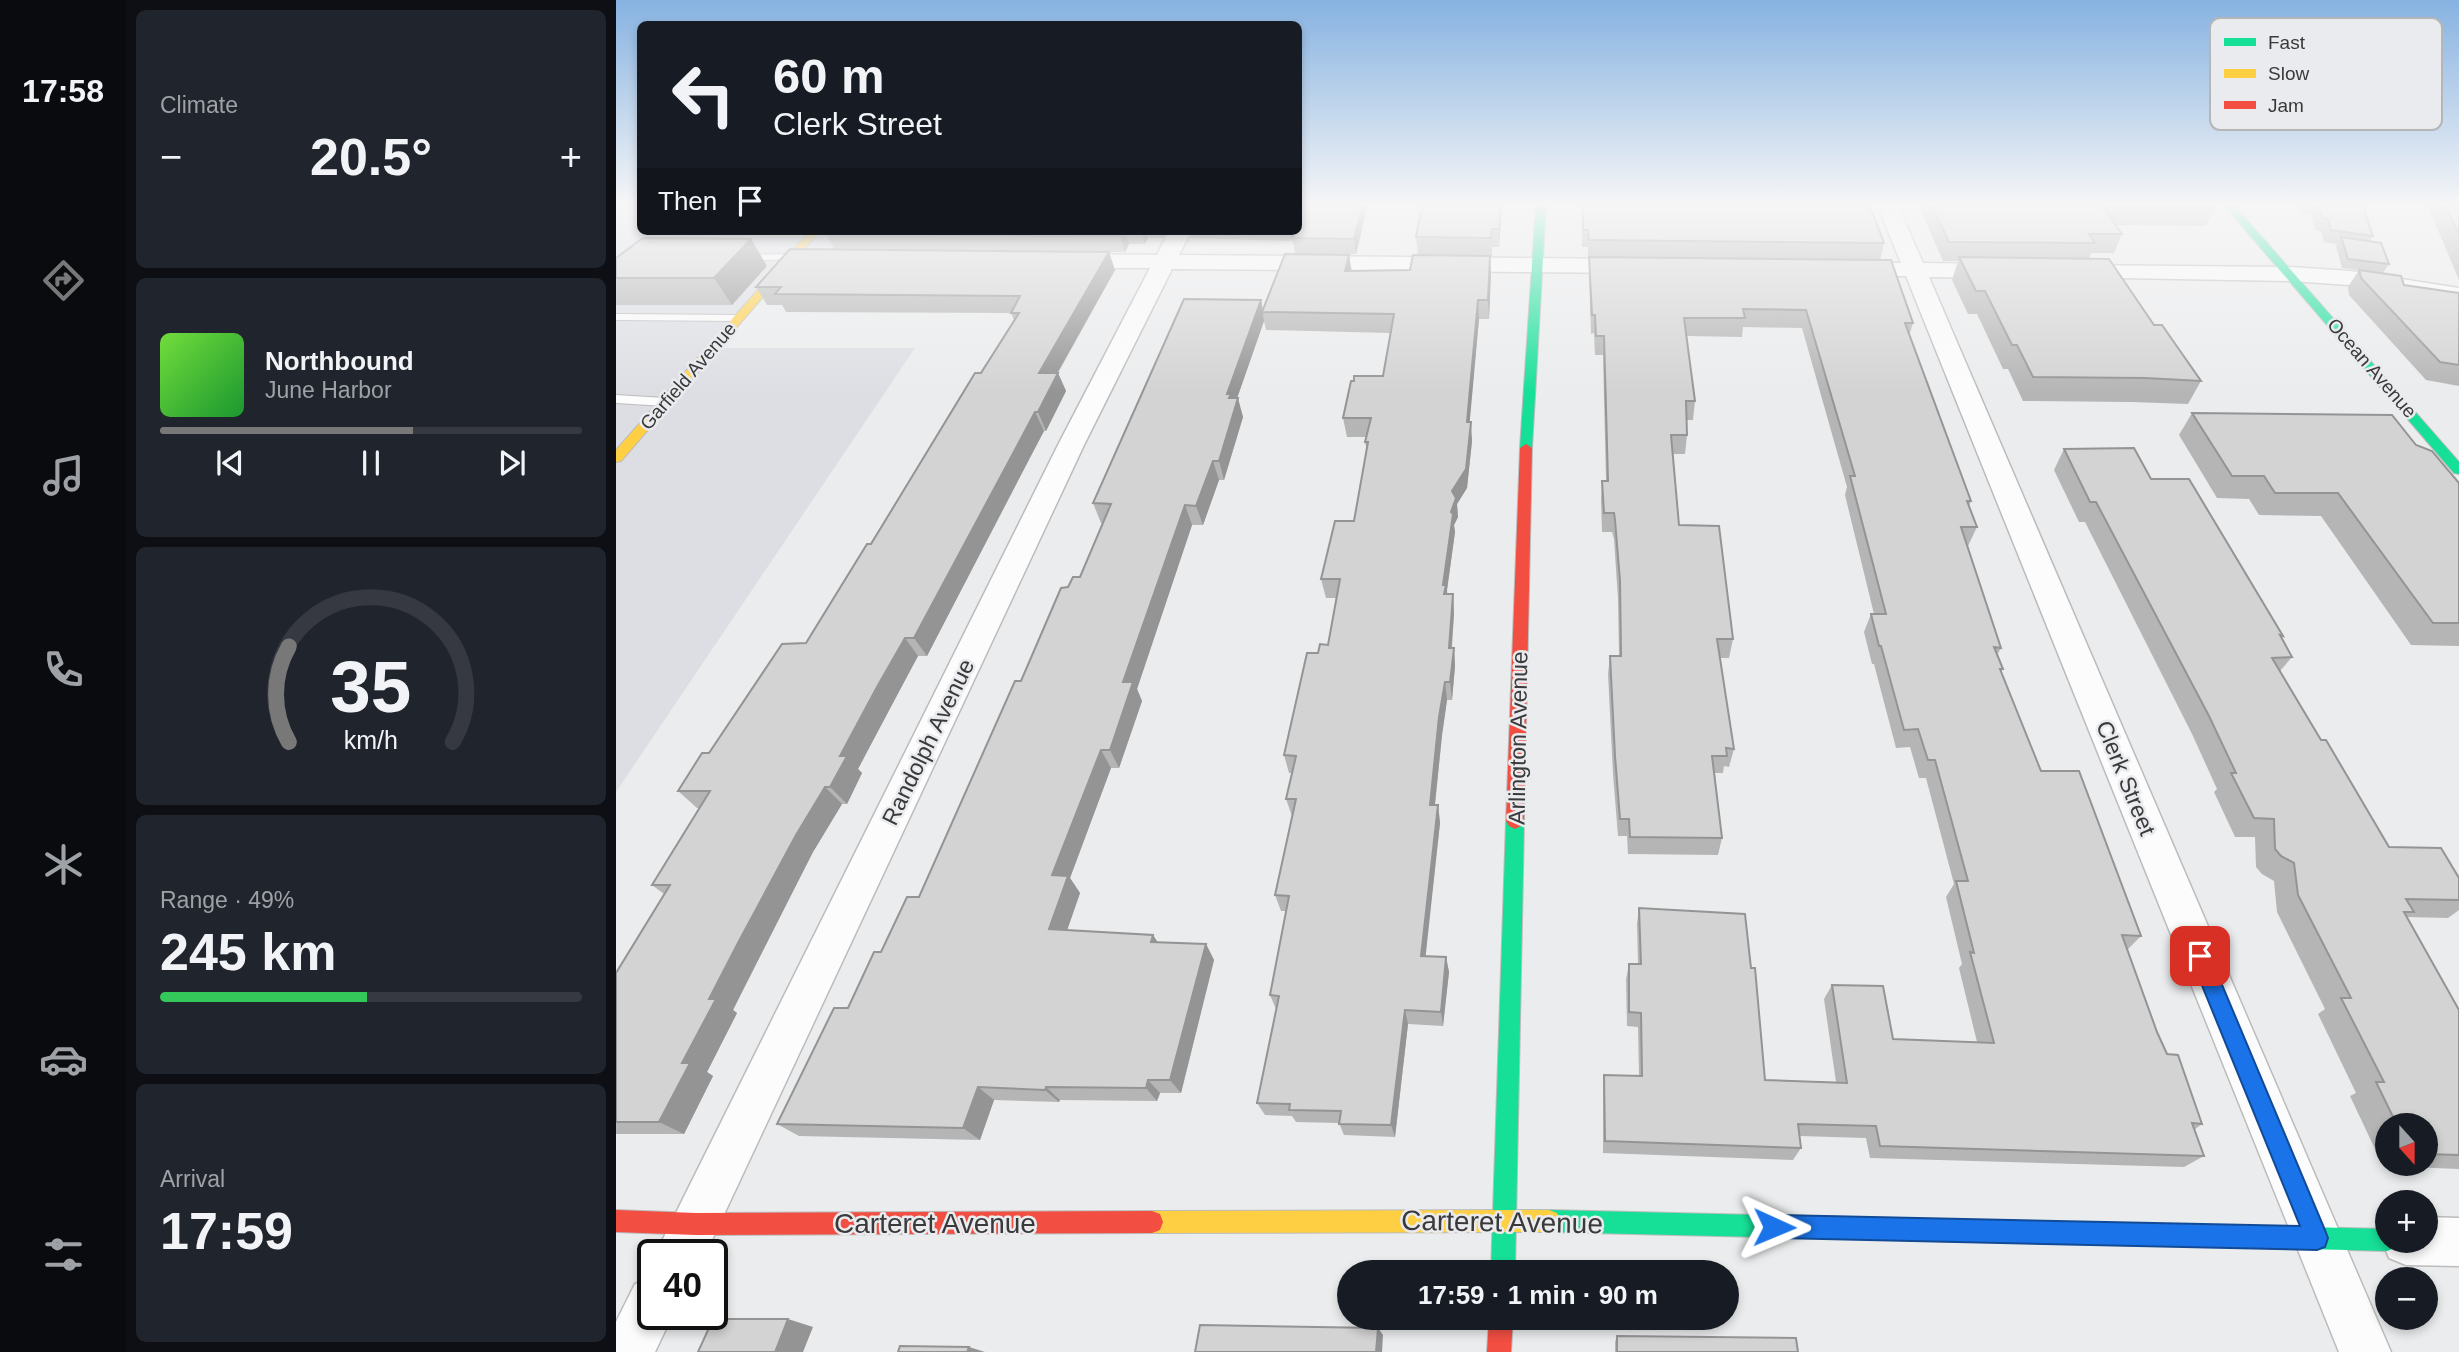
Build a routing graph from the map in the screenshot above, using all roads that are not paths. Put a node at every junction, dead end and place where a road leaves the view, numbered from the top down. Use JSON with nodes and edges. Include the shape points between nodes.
{"nodes":[{"id":1,"x":782,"y":267,"type":"edge"},
{"id":2,"x":1161,"y":267,"type":"edge"},
{"id":3,"x":1537,"y":267,"type":"edge"},
{"id":4,"x":1915,"y":267,"type":"edge"},
{"id":5,"x":2285,"y":267,"type":"edge"},
{"id":6,"x":1824,"y":269,"type":"edge"},
{"id":7,"x":1916,"y":270,"type":"junction"},
{"id":8,"x":2026,"y":271,"type":"edge"},
{"id":9,"x":2053,"y":271,"type":"edge"},
{"id":10,"x":2291,"y":274,"type":"junction"},
{"id":11,"x":2459,"y":295,"type":"edge"},
{"id":12,"x":616,"y":317,"type":"edge"},
{"id":13,"x":738,"y":318,"type":"junction"},
{"id":14,"x":616,"y":399,"type":"edge"},
{"id":15,"x":665,"y":402,"type":"junction"},
{"id":16,"x":616,"y":458,"type":"edge"},
{"id":17,"x":2459,"y":470,"type":"edge"},
{"id":18,"x":1505,"y":1220,"type":"junction"},
{"id":19,"x":616,"y":1221,"type":"edge"},
{"id":20,"x":695,"y":1224,"type":"junction"},
{"id":21,"x":2317,"y":1238,"type":"junction"},
{"id":22,"x":687,"y":1239,"type":"edge"},
{"id":23,"x":2375,"y":1240,"type":"edge"},
{"id":24,"x":2438,"y":1242,"type":"edge"},
{"id":25,"x":2459,"y":1242,"type":"edge"},
{"id":26,"x":1503,"y":1260,"type":"edge"},
{"id":27,"x":639,"y":1330,"type":"edge"},
{"id":28,"x":1500,"y":1330,"type":"edge"},
{"id":29,"x":628,"y":1352,"type":"edge"},
{"id":30,"x":1499,"y":1352,"type":"edge"},
{"id":31,"x":2365,"y":1352,"type":"edge"}],
"edges":[{"from":1,"to":13,"type":"street","name":"Garfield Avenue"},
{"from":2,"to":20,"type":"street","name":"Randolph Avenue"},
{"from":3,"to":18,"type":"street","name":"Arlington Avenue","via":[[1524,481]]},
{"from":4,"to":7,"type":"street","name":"Clerk Street"},
{"from":5,"to":10,"type":"street","name":"Ocean Avenue"},
{"from":6,"to":7,"type":"street"},
{"from":7,"to":8,"type":"street"},
{"from":7,"to":21,"type":"street","name":"Clerk Street"},
{"from":9,"to":10,"type":"street"},
{"from":10,"to":11,"type":"street"},
{"from":10,"to":17,"type":"street","name":"Ocean Avenue"},
{"from":12,"to":13,"type":"lane"},
{"from":13,"to":15,"type":"street","name":"Garfield Avenue"},
{"from":14,"to":15,"type":"lane"},
{"from":15,"to":16,"type":"street","name":"Garfield Avenue"},
{"from":18,"to":20,"type":"street","name":"Carteret Avenue"},
{"from":18,"to":21,"type":"street","name":"Carteret Avenue"},
{"from":18,"to":26,"type":"street","name":"Arlington Avenue"},
{"from":19,"to":20,"type":"street","name":"Carteret Avenue"},
{"from":20,"to":22,"type":"street","name":"Randolph Avenue"},
{"from":21,"to":23,"type":"street","name":"Carteret Avenue"},
{"from":21,"to":31,"type":"street","name":"Clerk Street"},
{"from":24,"to":25,"type":"street"},
{"from":27,"to":29,"type":"street"},
{"from":28,"to":30,"type":"street"}]}
